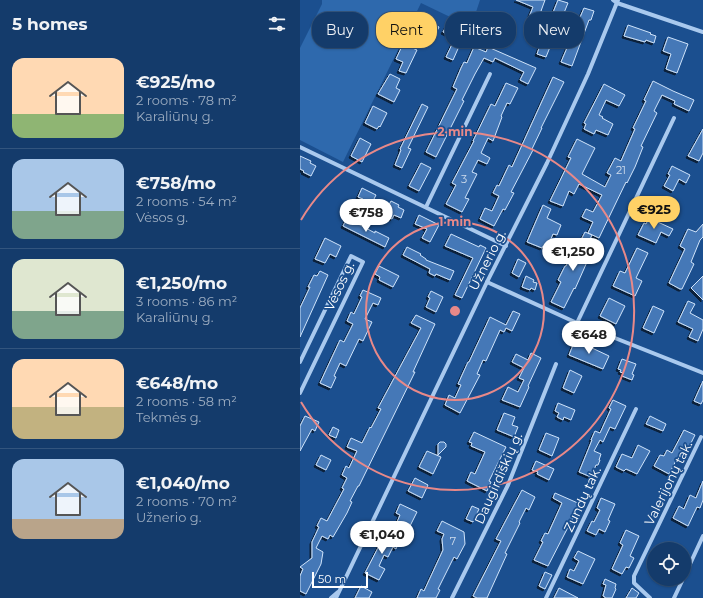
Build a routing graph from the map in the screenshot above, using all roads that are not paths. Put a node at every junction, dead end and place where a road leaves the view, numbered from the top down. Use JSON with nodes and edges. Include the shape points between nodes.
{"nodes":[{"id":1,"x":613,"y":0,"type":"edge"},
{"id":2,"x":617,"y":1,"type":"edge"},
{"id":3,"x":703,"y":32,"type":"edge"},
{"id":4,"x":490,"y":74,"type":"dead end"},
{"id":5,"x":674,"y":118,"type":"dead end"},
{"id":6,"x":300,"y":147,"type":"edge"},
{"id":7,"x":426,"y":206,"type":"junction"},
{"id":8,"x":506,"y":246,"type":"junction"},
{"id":9,"x":487,"y":282,"type":"junction"},
{"id":10,"x":576,"y":323,"type":"junction"},
{"id":11,"x":300,"y":362,"type":"edge"},
{"id":12,"x":556,"y":364,"type":"dead end"},
{"id":13,"x":703,"y":373,"type":"edge"},
{"id":14,"x":300,"y":393,"type":"edge"},
{"id":15,"x":636,"y":409,"type":"dead end"},
{"id":16,"x":701,"y":437,"type":"dead end"},
{"id":17,"x":703,"y":536,"type":"edge"},
{"id":18,"x":691,"y":561,"type":"edge"},
{"id":19,"x":679,"y":586,"type":"edge"},
{"id":20,"x":338,"y":592,"type":"junction"},
{"id":21,"x":331,"y":598,"type":"edge"},
{"id":22,"x":336,"y":598,"type":"edge"},
{"id":23,"x":452,"y":598,"type":"edge"},
{"id":24,"x":546,"y":598,"type":"edge"},
{"id":25,"x":650,"y":598,"type":"edge"},
{"id":26,"x":674,"y":598,"type":"edge"}],
"edges":[{"from":1,"to":2,"type":"street"},
{"from":2,"to":3,"type":"street"},
{"from":2,"to":8,"type":"street","name":"Užnerio g.","via":[[557,143]]},
{"from":4,"to":7,"type":"street"},
{"from":5,"to":10,"type":"street"},
{"from":6,"to":7,"type":"street"},
{"from":7,"to":8,"type":"street"},
{"from":8,"to":9,"type":"street","name":"Užnerio g."},
{"from":9,"to":10,"type":"street"},
{"from":9,"to":20,"type":"street","name":"Užnerio g."},
{"from":10,"to":13,"type":"street"},
{"from":11,"to":14,"type":"street","name":"Vėsos g.","via":[[351,256],[363,262]]},
{"from":12,"to":23,"type":"street","name":"Daugirdiškių g.","via":[[508,485]]},
{"from":15,"to":24,"type":"street","name":"Zundų tak."},
{"from":16,"to":25,"type":"street","name":"Valerijonų tak.","via":[[634,576],[634,584]]},
{"from":17,"to":18,"type":"street"},
{"from":19,"to":26,"type":"street"},
{"from":20,"to":21,"type":"street","name":"Užnerio g."},
{"from":20,"to":22,"type":"street","name":"Užnerio g."}]}
